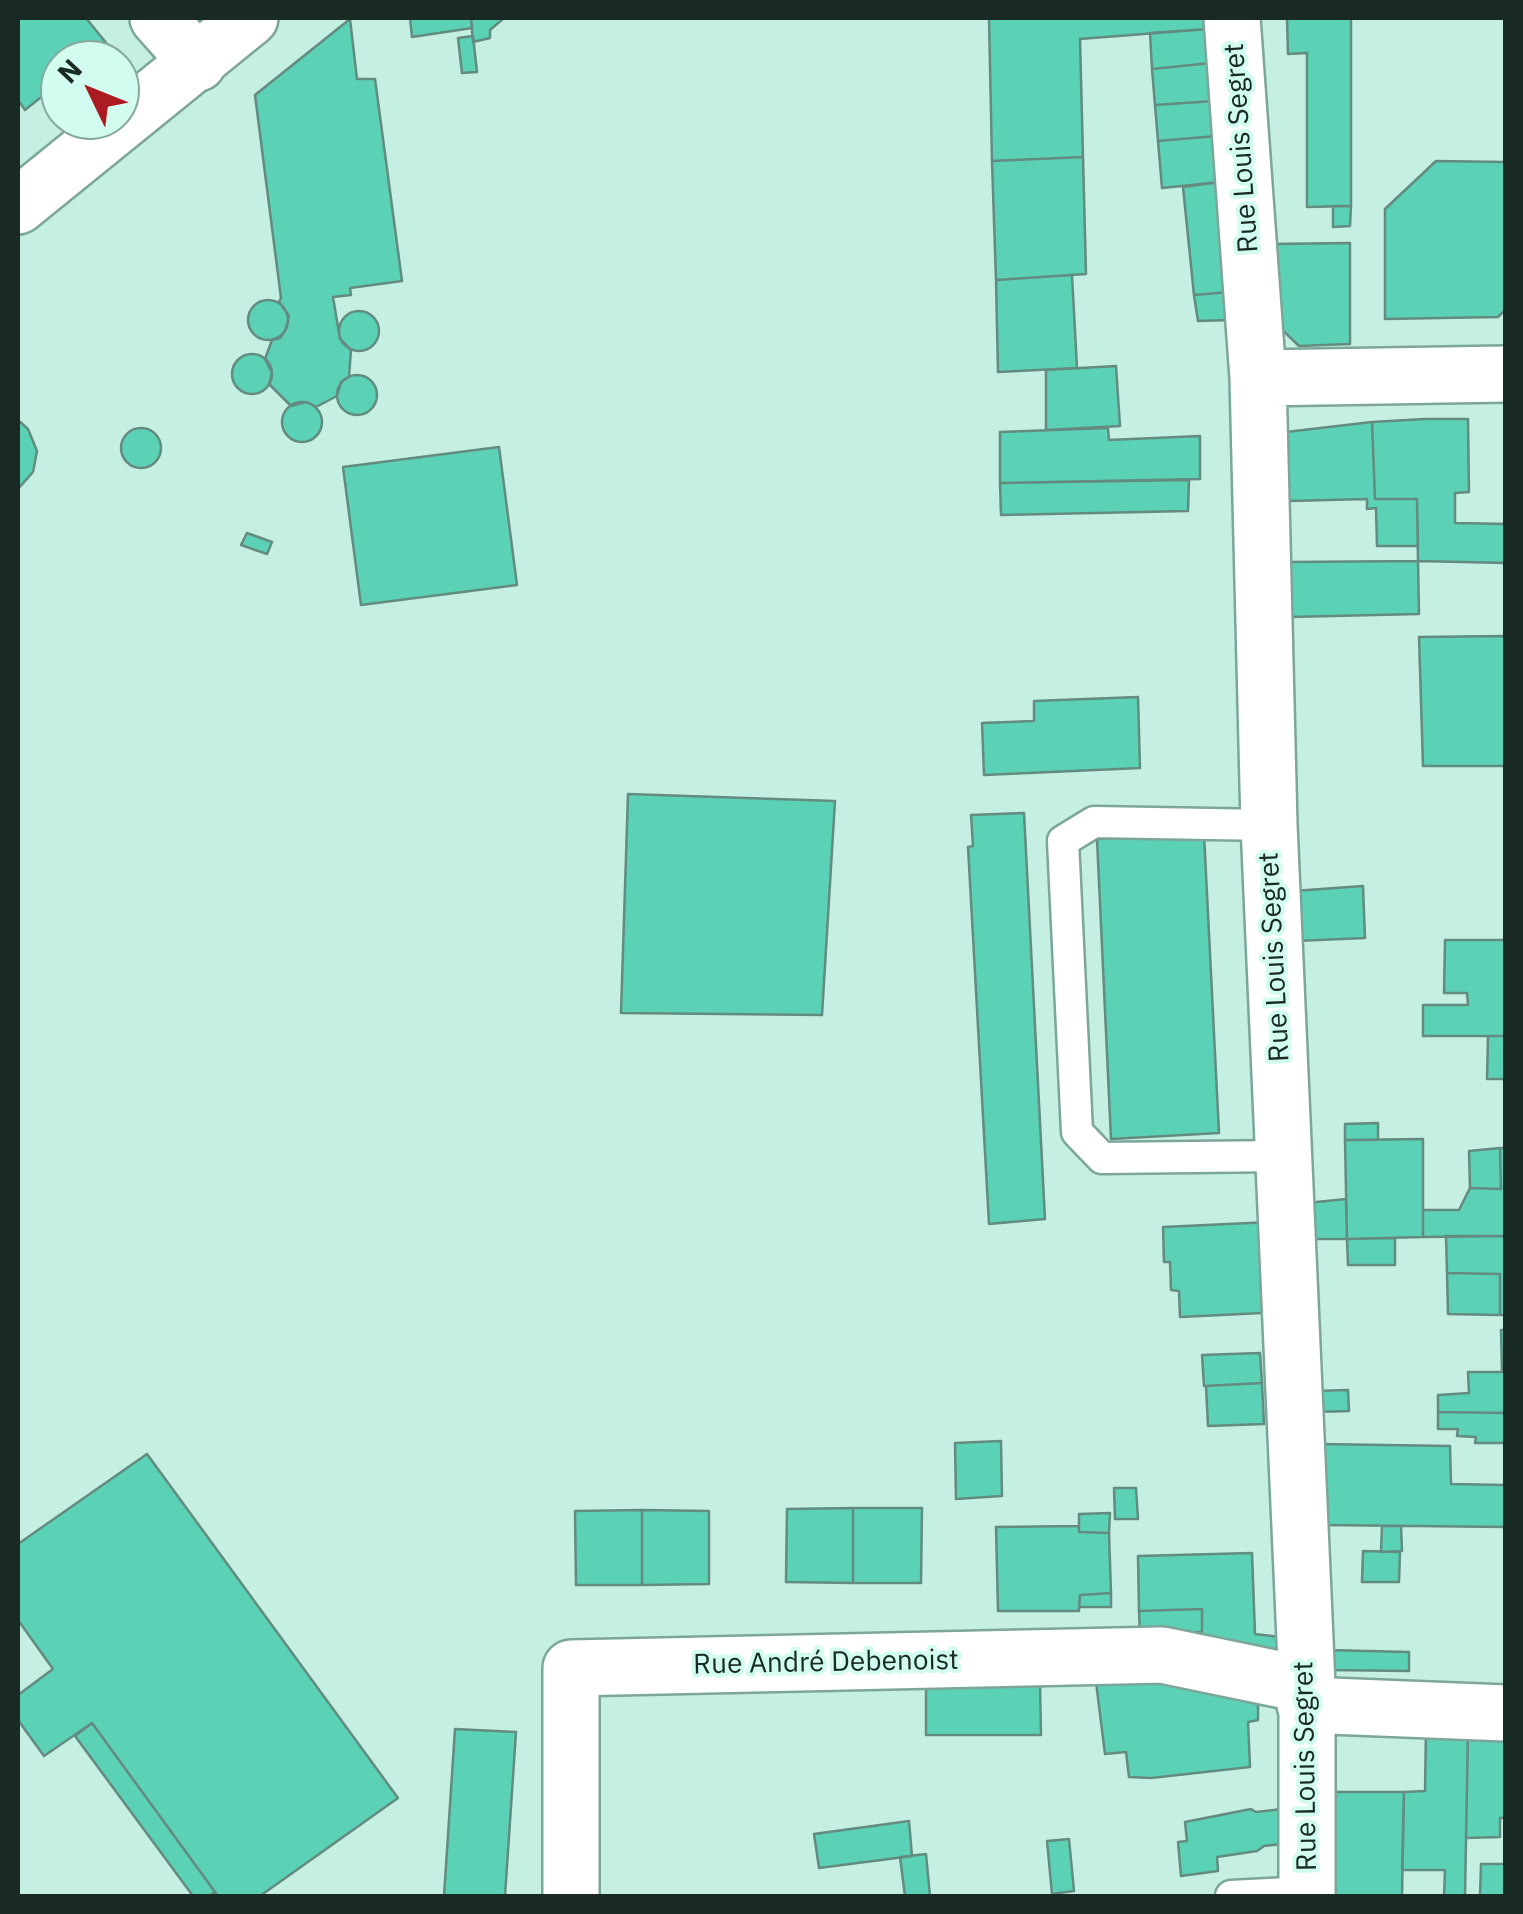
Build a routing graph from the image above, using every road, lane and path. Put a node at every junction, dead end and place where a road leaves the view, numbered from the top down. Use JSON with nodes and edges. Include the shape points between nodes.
{"nodes":[{"id":1,"x":158,"y":18,"type":"edge"},
{"id":2,"x":250,"y":18,"type":"edge"},
{"id":3,"x":1232,"y":18,"type":"edge"},
{"id":4,"x":198,"y":63,"type":"junction"},
{"id":5,"x":18,"y":206,"type":"edge"},
{"id":6,"x":1506,"y":374,"type":"edge"},
{"id":7,"x":1258,"y":378,"type":"junction"},
{"id":8,"x":1269,"y":825,"type":"junction"},
{"id":9,"x":1284,"y":1156,"type":"junction"},
{"id":10,"x":1306,"y":1695,"type":"junction"},
{"id":11,"x":1506,"y":1714,"type":"edge"},
{"id":12,"x":1307,"y":1894,"type":"edge"},
{"id":13,"x":571,"y":1896,"type":"edge"},
{"id":14,"x":1231,"y":1896,"type":"edge"}],
"edges":[{"from":1,"to":4,"type":"street"},
{"from":2,"to":4,"type":"street"},
{"from":3,"to":7,"type":"street","name":"Rue Louis Segret"},
{"from":4,"to":5,"type":"street"},
{"from":6,"to":7,"type":"street"},
{"from":7,"to":8,"type":"street","name":"Rue Louis Segret"},
{"from":8,"to":9,"type":"street","name":"Rue Louis Segret"},
{"from":8,"to":9,"type":"lane","via":[[1094,822],[1063,841],[1077,1132],[1102,1158]]},
{"from":9,"to":10,"type":"street","name":"Rue Louis Segret"},
{"from":10,"to":11,"type":"street"},
{"from":10,"to":12,"type":"street","name":"Rue Louis Segret"},
{"from":10,"to":13,"type":"street","name":"Rue André Debenoist","via":[[1162,1656],[571,1668]]},
{"from":12,"to":14,"type":"lane"}]}
